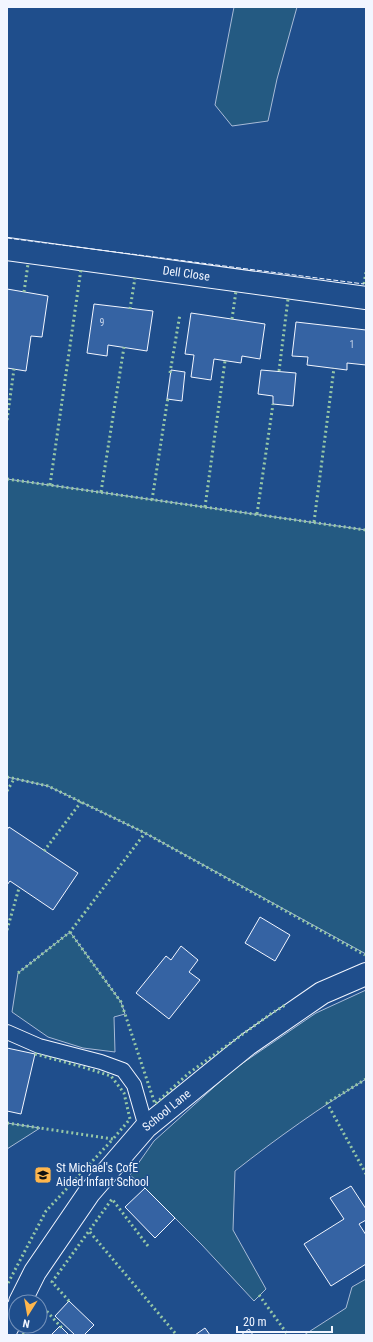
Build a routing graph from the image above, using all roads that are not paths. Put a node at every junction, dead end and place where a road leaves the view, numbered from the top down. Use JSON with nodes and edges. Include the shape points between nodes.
{"nodes":[{"id":1,"x":7,"y":249,"type":"edge"},
{"id":2,"x":366,"y":298,"type":"edge"},
{"id":3,"x":366,"y":974,"type":"edge"},
{"id":4,"x":7,"y":1032,"type":"edge"},
{"id":5,"x":146,"y":1127,"type":"junction"},
{"id":6,"x":24,"y":1294,"type":"edge"}],
"edges":[{"from":1,"to":2,"type":"street","name":"Dell Close"},
{"from":3,"to":5,"type":"street","name":"School Lane","via":[[322,993],[248,1044]]},
{"from":4,"to":5,"type":"lane","via":[[39,1046],[123,1070],[134,1085]]},
{"from":5,"to":6,"type":"street","name":"School Lane","via":[[89,1193],[35,1272]]}]}
